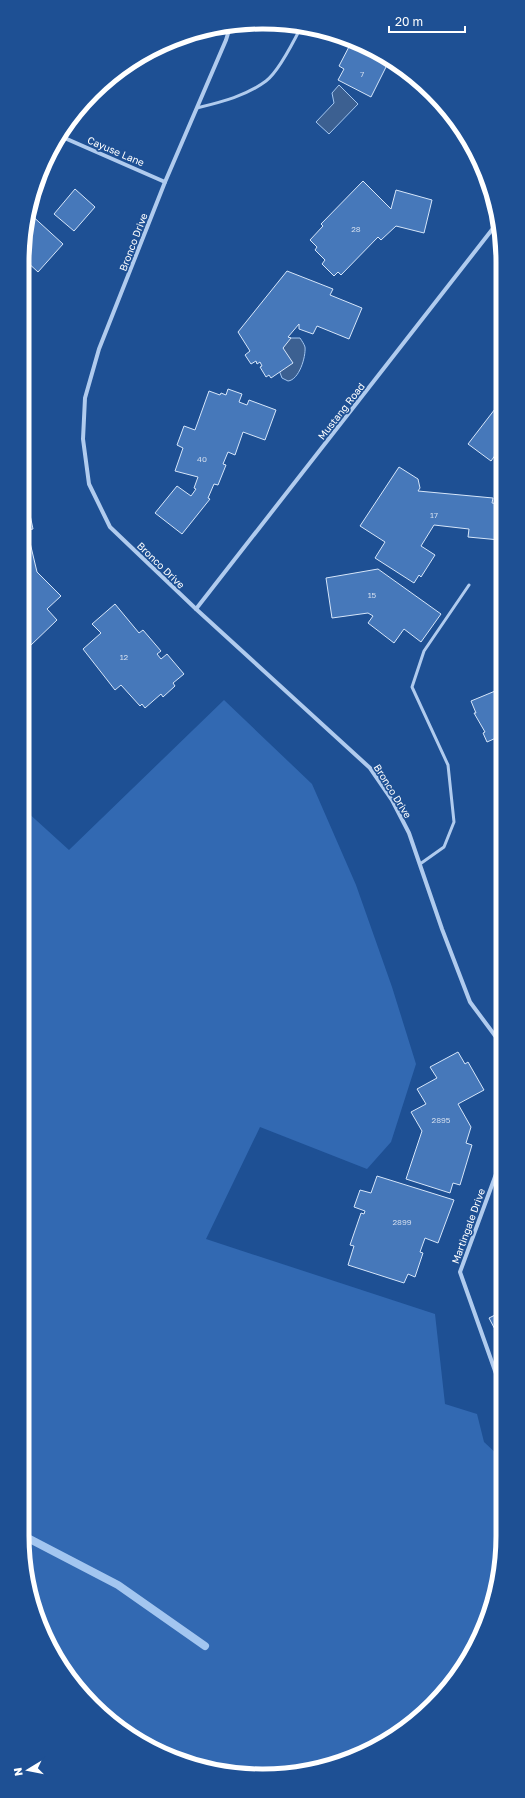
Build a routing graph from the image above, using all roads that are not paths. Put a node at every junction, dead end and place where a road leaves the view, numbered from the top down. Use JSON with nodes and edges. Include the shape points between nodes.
{"nodes":[{"id":1,"x":229,"y":31,"type":"edge"},
{"id":2,"x":299,"y":32,"type":"edge"},
{"id":3,"x":197,"y":108,"type":"junction"},
{"id":4,"x":65,"y":138,"type":"edge"},
{"id":5,"x":165,"y":182,"type":"junction"},
{"id":6,"x":493,"y":228,"type":"edge"},
{"id":7,"x":469,"y":585,"type":"dead end"},
{"id":8,"x":196,"y":609,"type":"junction"},
{"id":9,"x":420,"y":864,"type":"junction"},
{"id":10,"x":496,"y":1037,"type":"edge"},
{"id":11,"x":496,"y":1174,"type":"edge"},
{"id":12,"x":496,"y":1374,"type":"edge"}],
"edges":[{"from":1,"to":3,"type":"street","name":"Bronco Drive"},
{"from":2,"to":3,"type":"lane","via":[[267,80],[227,101]]},
{"from":3,"to":5,"type":"street","name":"Bronco Drive"},
{"from":4,"to":5,"type":"street","name":"Cayuse Lane"},
{"from":5,"to":8,"type":"street","name":"Bronco Drive","via":[[99,349],[85,398],[82,439],[89,484],[110,527]]},
{"from":6,"to":8,"type":"street","name":"Mustang Road"},
{"from":7,"to":9,"type":"lane","via":[[424,651],[412,686],[448,765],[454,822],[444,847]]},
{"from":8,"to":9,"type":"street","name":"Bronco Drive","via":[[370,768],[392,800],[409,833]]},
{"from":9,"to":10,"type":"street","name":"Bronco Drive","via":[[470,1002]]},
{"from":11,"to":12,"type":"street","name":"Martingale Drive","via":[[460,1272]]}]}
